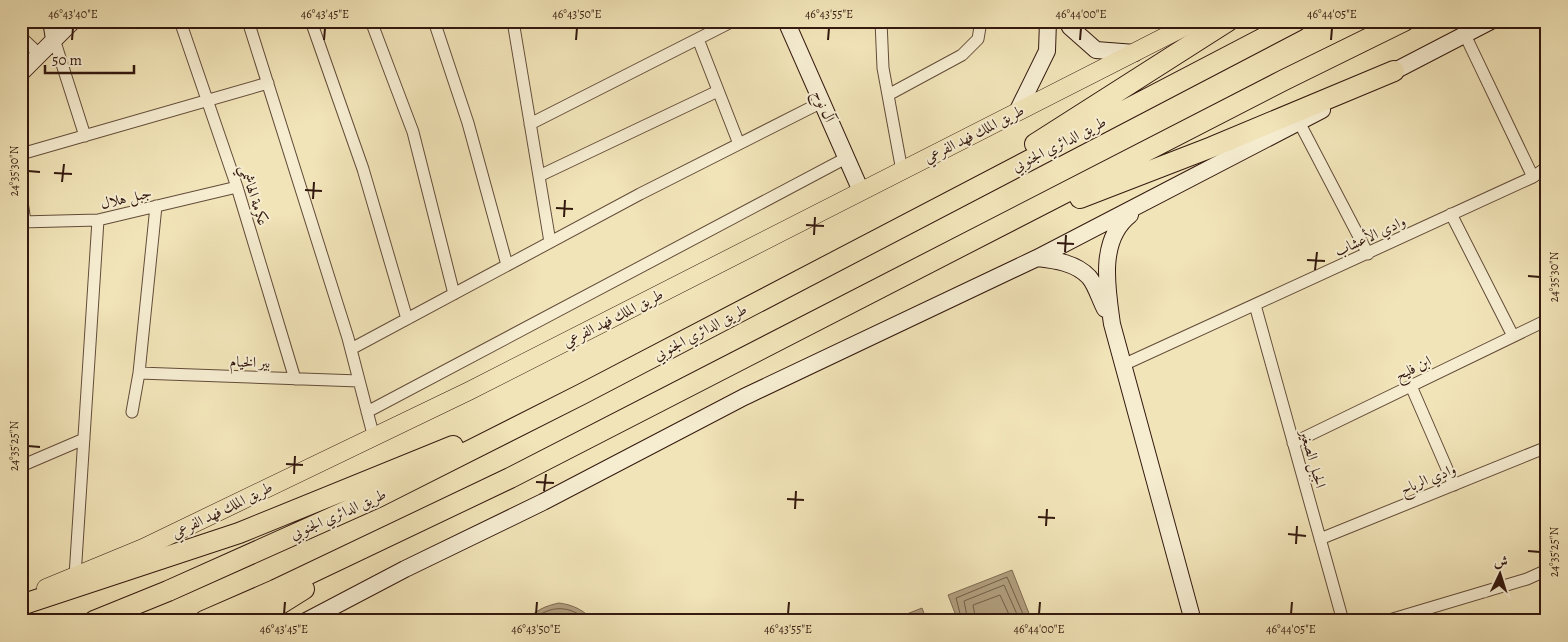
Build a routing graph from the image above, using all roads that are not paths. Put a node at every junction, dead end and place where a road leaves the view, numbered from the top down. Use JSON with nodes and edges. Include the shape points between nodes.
{"nodes":[{"id":1,"x":51,"y":21,"type":"edge"},
{"id":2,"x":73,"y":21,"type":"edge"},
{"id":3,"x":180,"y":21,"type":"edge"},
{"id":4,"x":248,"y":21,"type":"edge"},
{"id":5,"x":311,"y":21,"type":"edge"},
{"id":6,"x":372,"y":21,"type":"edge"},
{"id":7,"x":434,"y":21,"type":"edge"},
{"id":8,"x":513,"y":21,"type":"edge"},
{"id":9,"x":733,"y":21,"type":"edge"},
{"id":10,"x":786,"y":21,"type":"edge"},
{"id":11,"x":881,"y":21,"type":"edge"},
{"id":12,"x":981,"y":21,"type":"edge"},
{"id":13,"x":1005,"y":21,"type":"edge"},
{"id":14,"x":1067,"y":21,"type":"edge"},
{"id":15,"x":1196,"y":21,"type":"edge"},
{"id":16,"x":1228,"y":21,"type":"edge"},
{"id":17,"x":1296,"y":21,"type":"edge"},
{"id":18,"x":1404,"y":21,"type":"edge"},
{"id":19,"x":1491,"y":21,"type":"edge"},
{"id":20,"x":1048,"y":22,"type":"edge"},
{"id":21,"x":1465,"y":35,"type":"junction"},
{"id":22,"x":21,"y":37,"type":"edge"},
{"id":23,"x":54,"y":39,"type":"junction"},
{"id":24,"x":698,"y":39,"type":"junction"},
{"id":25,"x":1134,"y":53,"type":"junction"},
{"id":26,"x":39,"y":54,"type":"junction"},
{"id":27,"x":1394,"y":71,"type":"junction"},
{"id":28,"x":21,"y":72,"type":"edge"},
{"id":29,"x":268,"y":83,"type":"junction"},
{"id":30,"x":718,"y":91,"type":"junction"},
{"id":31,"x":888,"y":95,"type":"junction"},
{"id":32,"x":206,"y":101,"type":"junction"},
{"id":33,"x":822,"y":102,"type":"junction"},
{"id":34,"x":1017,"y":112,"type":"junction"},
{"id":35,"x":1299,"y":122,"type":"junction"},
{"id":36,"x":530,"y":124,"type":"junction"},
{"id":37,"x":85,"y":136,"type":"junction"},
{"id":38,"x":739,"y":144,"type":"junction"},
{"id":39,"x":21,"y":154,"type":"edge"},
{"id":40,"x":846,"y":158,"type":"junction"},
{"id":41,"x":1547,"y":167,"type":"edge"},
{"id":42,"x":902,"y":171,"type":"junction"},
{"id":43,"x":539,"y":176,"type":"junction"},
{"id":44,"x":1532,"y":177,"type":"junction"},
{"id":45,"x":236,"y":187,"type":"junction"},
{"id":46,"x":861,"y":192,"type":"junction"},
{"id":47,"x":21,"y":196,"type":"edge"},
{"id":48,"x":944,"y":204,"type":"junction"},
{"id":49,"x":156,"y":206,"type":"junction"},
{"id":50,"x":1141,"y":206,"type":"junction"},
{"id":51,"x":1451,"y":214,"type":"junction"},
{"id":52,"x":98,"y":220,"type":"junction"},
{"id":53,"x":22,"y":225,"type":"edge"},
{"id":54,"x":550,"y":242,"type":"junction"},
{"id":55,"x":1368,"y":254,"type":"junction"},
{"id":56,"x":1037,"y":258,"type":"junction"},
{"id":57,"x":931,"y":262,"type":"junction"},
{"id":58,"x":507,"y":265,"type":"junction"},
{"id":59,"x":454,"y":294,"type":"junction"},
{"id":60,"x":1255,"y":305,"type":"junction"},
{"id":61,"x":407,"y":319,"type":"junction"},
{"id":62,"x":1547,"y":320,"type":"edge"},
{"id":63,"x":1112,"y":324,"type":"junction"},
{"id":64,"x":1513,"y":336,"type":"junction"},
{"id":65,"x":351,"y":349,"type":"junction"},
{"id":66,"x":1123,"y":365,"type":"junction"},
{"id":67,"x":139,"y":373,"type":"junction"},
{"id":68,"x":295,"y":379,"type":"junction"},
{"id":69,"x":359,"y":381,"type":"junction"},
{"id":70,"x":1411,"y":386,"type":"junction"},
{"id":71,"x":582,"y":394,"type":"junction"},
{"id":72,"x":132,"y":412,"type":"dead end"},
{"id":73,"x":367,"y":412,"type":"junction"},
{"id":74,"x":374,"y":438,"type":"junction"},
{"id":75,"x":84,"y":439,"type":"junction"},
{"id":76,"x":1293,"y":443,"type":"junction"},
{"id":77,"x":1547,"y":447,"type":"edge"},
{"id":78,"x":21,"y":466,"type":"edge"},
{"id":79,"x":1454,"y":485,"type":"junction"},
{"id":80,"x":440,"y":512,"type":"junction"},
{"id":81,"x":1320,"y":539,"type":"junction"},
{"id":82,"x":1547,"y":570,"type":"edge"},
{"id":83,"x":75,"y":576,"type":"junction"},
{"id":84,"x":21,"y":598,"type":"edge"},
{"id":85,"x":21,"y":605,"type":"edge"},
{"id":86,"x":94,"y":621,"type":"edge"},
{"id":87,"x":204,"y":621,"type":"edge"},
{"id":88,"x":253,"y":621,"type":"edge"},
{"id":89,"x":306,"y":621,"type":"edge"},
{"id":90,"x":1194,"y":621,"type":"edge"},
{"id":91,"x":1343,"y":621,"type":"edge"},
{"id":92,"x":1386,"y":621,"type":"edge"}],
"edges":[{"from":1,"to":23,"type":"main road"},
{"from":2,"to":23,"type":"main road"},
{"from":3,"to":32,"type":"street","name":"عكرمة الهاشمي"},
{"from":4,"to":29,"type":"street"},
{"from":5,"to":61,"type":"street","via":[[363,169]]},
{"from":6,"to":59,"type":"street","via":[[413,132]]},
{"from":7,"to":58,"type":"street","via":[[468,123]]},
{"from":8,"to":36,"type":"street"},
{"from":9,"to":24,"type":"street"},
{"from":10,"to":33,"type":"main road","name":"آل نوح"},
{"from":11,"to":31,"type":"street"},
{"from":12,"to":31,"type":"street","via":[[978,39],[962,55]]},
{"from":13,"to":20,"type":"street"},
{"from":14,"to":25,"type":"main road","via":[[1096,50]]},
{"from":15,"to":25,"type":"main road","name":"طريق الملك فهد الفرعي"},
{"from":16,"to":48,"type":"highway"},
{"from":17,"to":48,"type":"highway","name":"طريق الدائري الجنوبي"},
{"from":18,"to":57,"type":"highway"},
{"from":19,"to":21,"type":"main road"},
{"from":20,"to":34,"type":"main road","via":[[1047,51]]},
{"from":21,"to":27,"type":"main road"},
{"from":21,"to":44,"type":"street"},
{"from":22,"to":26,"type":"street"},
{"from":23,"to":26,"type":"main road"},
{"from":23,"to":37,"type":"street"},
{"from":24,"to":30,"type":"street"},
{"from":24,"to":36,"type":"street"},
{"from":25,"to":34,"type":"main road","name":"طريق الملك فهد الفرعي"},
{"from":26,"to":28,"type":"main road"},
{"from":27,"to":35,"type":"main road"},
{"from":27,"to":57,"type":"highway"},
{"from":29,"to":32,"type":"street"},
{"from":29,"to":65,"type":"street"},
{"from":30,"to":38,"type":"street"},
{"from":30,"to":43,"type":"street"},
{"from":31,"to":42,"type":"street"},
{"from":32,"to":37,"type":"street"},
{"from":32,"to":45,"type":"street","name":"عكرمة الهاشمي"},
{"from":33,"to":38,"type":"street"},
{"from":33,"to":40,"type":"main road","name":"آل نوح"},
{"from":34,"to":42,"type":"main road","name":"طريق الملك فهد الفرعي"},
{"from":35,"to":50,"type":"main road"},
{"from":35,"to":55,"type":"street"},
{"from":36,"to":43,"type":"street"},
{"from":37,"to":39,"type":"street"},
{"from":38,"to":54,"type":"street"},
{"from":40,"to":46,"type":"main road","name":"آل نوح"},
{"from":40,"to":73,"type":"street"},
{"from":41,"to":44,"type":"street","name":"وادي الأعشاب"},
{"from":42,"to":46,"type":"main road","name":"طريق الملك فهد الفرعي"},
{"from":43,"to":54,"type":"street"},
{"from":44,"to":51,"type":"street","name":"وادي الأعشاب"},
{"from":45,"to":49,"type":"street","name":"جبل هلال"},
{"from":45,"to":68,"type":"street","name":"عكرمة الهاشمي"},
{"from":46,"to":74,"type":"main road","name":"طريق الملك فهد الفرعي"},
{"from":47,"to":53,"type":"street"},
{"from":48,"to":71,"type":"highway","name":"طريق الدائري الجنوبي"},
{"from":49,"to":52,"type":"street","name":"جبل هلال"},
{"from":49,"to":67,"type":"street"},
{"from":50,"to":56,"type":"main road"},
{"from":50,"to":63,"type":"main road","via":[[1119,223],[1108,256],[1106,275]]},
{"from":51,"to":55,"type":"street","name":"وادي الأعشاب"},
{"from":51,"to":64,"type":"street"},
{"from":52,"to":53,"type":"street","name":"جبل هلال"},
{"from":52,"to":75,"type":"street"},
{"from":54,"to":58,"type":"street"},
{"from":55,"to":60,"type":"street","name":"وادي الأعشاب"},
{"from":56,"to":63,"type":"main road","via":[[1074,266],[1090,277]]},
{"from":56,"to":89,"type":"main road","via":[[744,397]]},
{"from":57,"to":80,"type":"highway"},
{"from":58,"to":59,"type":"street"},
{"from":59,"to":61,"type":"street"},
{"from":60,"to":66,"type":"street","name":"وادي الأعشاب"},
{"from":60,"to":76,"type":"street","name":"الجبل الصغير"},
{"from":61,"to":65,"type":"street"},
{"from":62,"to":64,"type":"street","name":"ابن فليح"},
{"from":63,"to":66,"type":"main road"},
{"from":64,"to":70,"type":"street","name":"ابن فليح"},
{"from":65,"to":69,"type":"street"},
{"from":66,"to":90,"type":"main road"},
{"from":67,"to":68,"type":"street","name":"بير الخيام"},
{"from":67,"to":72,"type":"street"},
{"from":68,"to":69,"type":"street","name":"بير الخيام"},
{"from":69,"to":73,"type":"street"},
{"from":70,"to":76,"type":"street","name":"ابن فليح"},
{"from":70,"to":79,"type":"street"},
{"from":71,"to":85,"type":"highway","via":[[239,533]]},
{"from":71,"to":86,"type":"highway","name":"طريق الدائري الجنوبي","via":[[378,497]]},
{"from":73,"to":74,"type":"street"},
{"from":74,"to":83,"type":"main road","name":"طريق الملك فهد الفرعي","via":[[143,548]]},
{"from":75,"to":78,"type":"street"},
{"from":75,"to":83,"type":"street"},
{"from":76,"to":81,"type":"street","name":"الجبل الصغير"},
{"from":77,"to":79,"type":"street","name":"وادي الرباح"},
{"from":79,"to":81,"type":"street","name":"وادي الرباح"},
{"from":80,"to":87,"type":"highway"},
{"from":80,"to":88,"type":"highway"},
{"from":81,"to":91,"type":"street","name":"الجبل الصغير"},
{"from":82,"to":92,"type":"street"},
{"from":83,"to":84,"type":"main road","name":"طريق الملك فهد الفرعي"}]}
